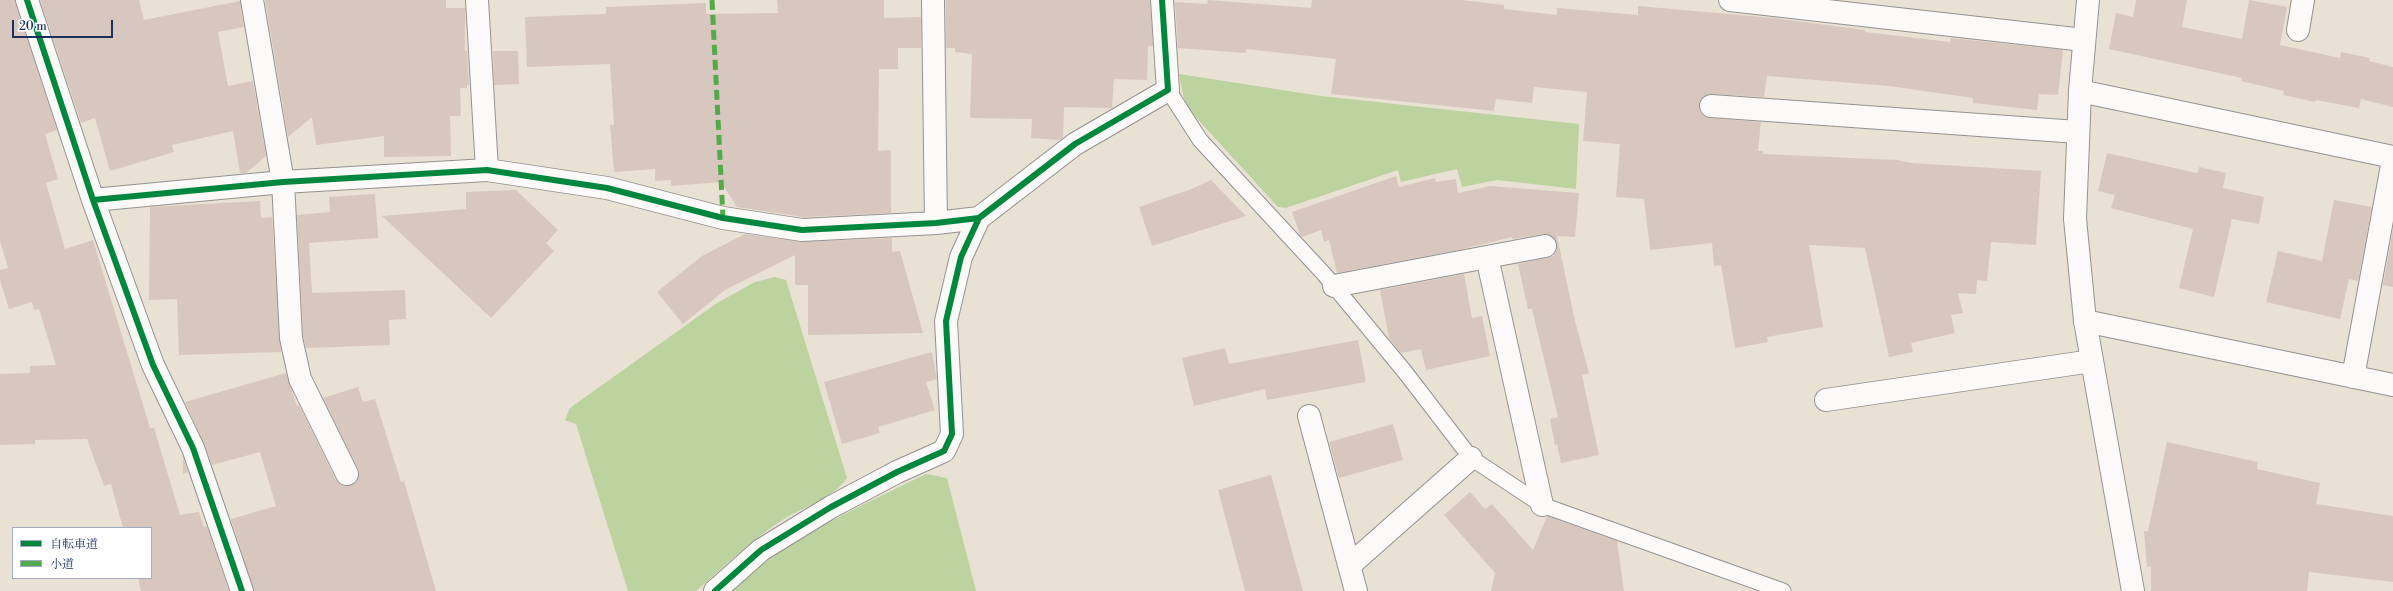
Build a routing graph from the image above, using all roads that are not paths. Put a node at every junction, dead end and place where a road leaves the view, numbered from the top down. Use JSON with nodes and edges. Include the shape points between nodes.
{"nodes":[{"id":1,"x":27,"y":0,"type":"edge"},
{"id":2,"x":252,"y":0,"type":"edge"},
{"id":3,"x":477,"y":0,"type":"edge"},
{"id":4,"x":933,"y":0,"type":"edge"},
{"id":5,"x":1162,"y":0,"type":"edge"},
{"id":6,"x":1730,"y":0,"type":"edge"},
{"id":7,"x":2088,"y":0,"type":"edge"},
{"id":8,"x":2303,"y":0,"type":"edge"},
{"id":9,"x":2298,"y":30,"type":"dead end"},
{"id":10,"x":2084,"y":40,"type":"junction"},
{"id":11,"x":1168,"y":90,"type":"junction"},
{"id":12,"x":2080,"y":91,"type":"junction"},
{"id":13,"x":1711,"y":106,"type":"dead end"},
{"id":14,"x":2078,"y":132,"type":"junction"},
{"id":15,"x":2393,"y":159,"type":"edge"},
{"id":16,"x":487,"y":170,"type":"junction"},
{"id":17,"x":282,"y":182,"type":"junction"},
{"id":18,"x":93,"y":200,"type":"junction"},
{"id":19,"x":979,"y":218,"type":"junction"},
{"id":20,"x":936,"y":223,"type":"junction"},
{"id":21,"x":1545,"y":246,"type":"dead end"},
{"id":22,"x":1487,"y":257,"type":"junction"},
{"id":23,"x":1334,"y":286,"type":"junction"},
{"id":24,"x":2085,"y":321,"type":"junction"},
{"id":25,"x":2092,"y":361,"type":"junction"},
{"id":26,"x":2353,"y":378,"type":"junction"},
{"id":27,"x":2393,"y":385,"type":"edge"},
{"id":28,"x":1826,"y":400,"type":"dead end"},
{"id":29,"x":1309,"y":416,"type":"dead end"},
{"id":30,"x":1471,"y":458,"type":"junction"},
{"id":31,"x":348,"y":474,"type":"dead end"},
{"id":32,"x":1542,"y":505,"type":"junction"},
{"id":33,"x":1350,"y":565,"type":"junction"},
{"id":34,"x":242,"y":591,"type":"edge"},
{"id":35,"x":714,"y":591,"type":"edge"},
{"id":36,"x":1356,"y":591,"type":"edge"},
{"id":37,"x":1784,"y":591,"type":"edge"},
{"id":38,"x":2133,"y":591,"type":"edge"}],
"edges":[{"from":1,"to":18,"type":"street"},
{"from":2,"to":17,"type":"street"},
{"from":3,"to":16,"type":"street"},
{"from":4,"to":20,"type":"street"},
{"from":5,"to":11,"type":"street"},
{"from":6,"to":10,"type":"street"},
{"from":7,"to":10,"type":"street"},
{"from":8,"to":9,"type":"street"},
{"from":10,"to":12,"type":"street"},
{"from":11,"to":19,"type":"street","via":[[1075,144]]},
{"from":11,"to":23,"type":"lane","via":[[1200,140]]},
{"from":12,"to":14,"type":"street"},
{"from":12,"to":15,"type":"street"},
{"from":13,"to":14,"type":"street"},
{"from":14,"to":24,"type":"street","via":[[2075,219]]},
{"from":15,"to":26,"type":"street"},
{"from":16,"to":17,"type":"street"},
{"from":16,"to":20,"type":"street","via":[[607,188],[723,218],[802,230]]},
{"from":17,"to":18,"type":"street"},
{"from":17,"to":31,"type":"street","via":[[292,344],[300,378]]},
{"from":18,"to":34,"type":"street","via":[[153,365],[193,448]]},
{"from":19,"to":20,"type":"street"},
{"from":19,"to":35,"type":"street","via":[[962,257],[946,321],[952,434],[944,451],[831,506],[761,550]]},
{"from":21,"to":22,"type":"street"},
{"from":22,"to":23,"type":"street"},
{"from":22,"to":32,"type":"street"},
{"from":23,"to":30,"type":"lane"},
{"from":24,"to":25,"type":"street"},
{"from":24,"to":26,"type":"street"},
{"from":25,"to":28,"type":"street"},
{"from":25,"to":38,"type":"street"},
{"from":26,"to":27,"type":"street"},
{"from":29,"to":33,"type":"street"},
{"from":30,"to":32,"type":"lane"},
{"from":30,"to":33,"type":"street"},
{"from":32,"to":37,"type":"lane"},
{"from":33,"to":36,"type":"street"}]}
